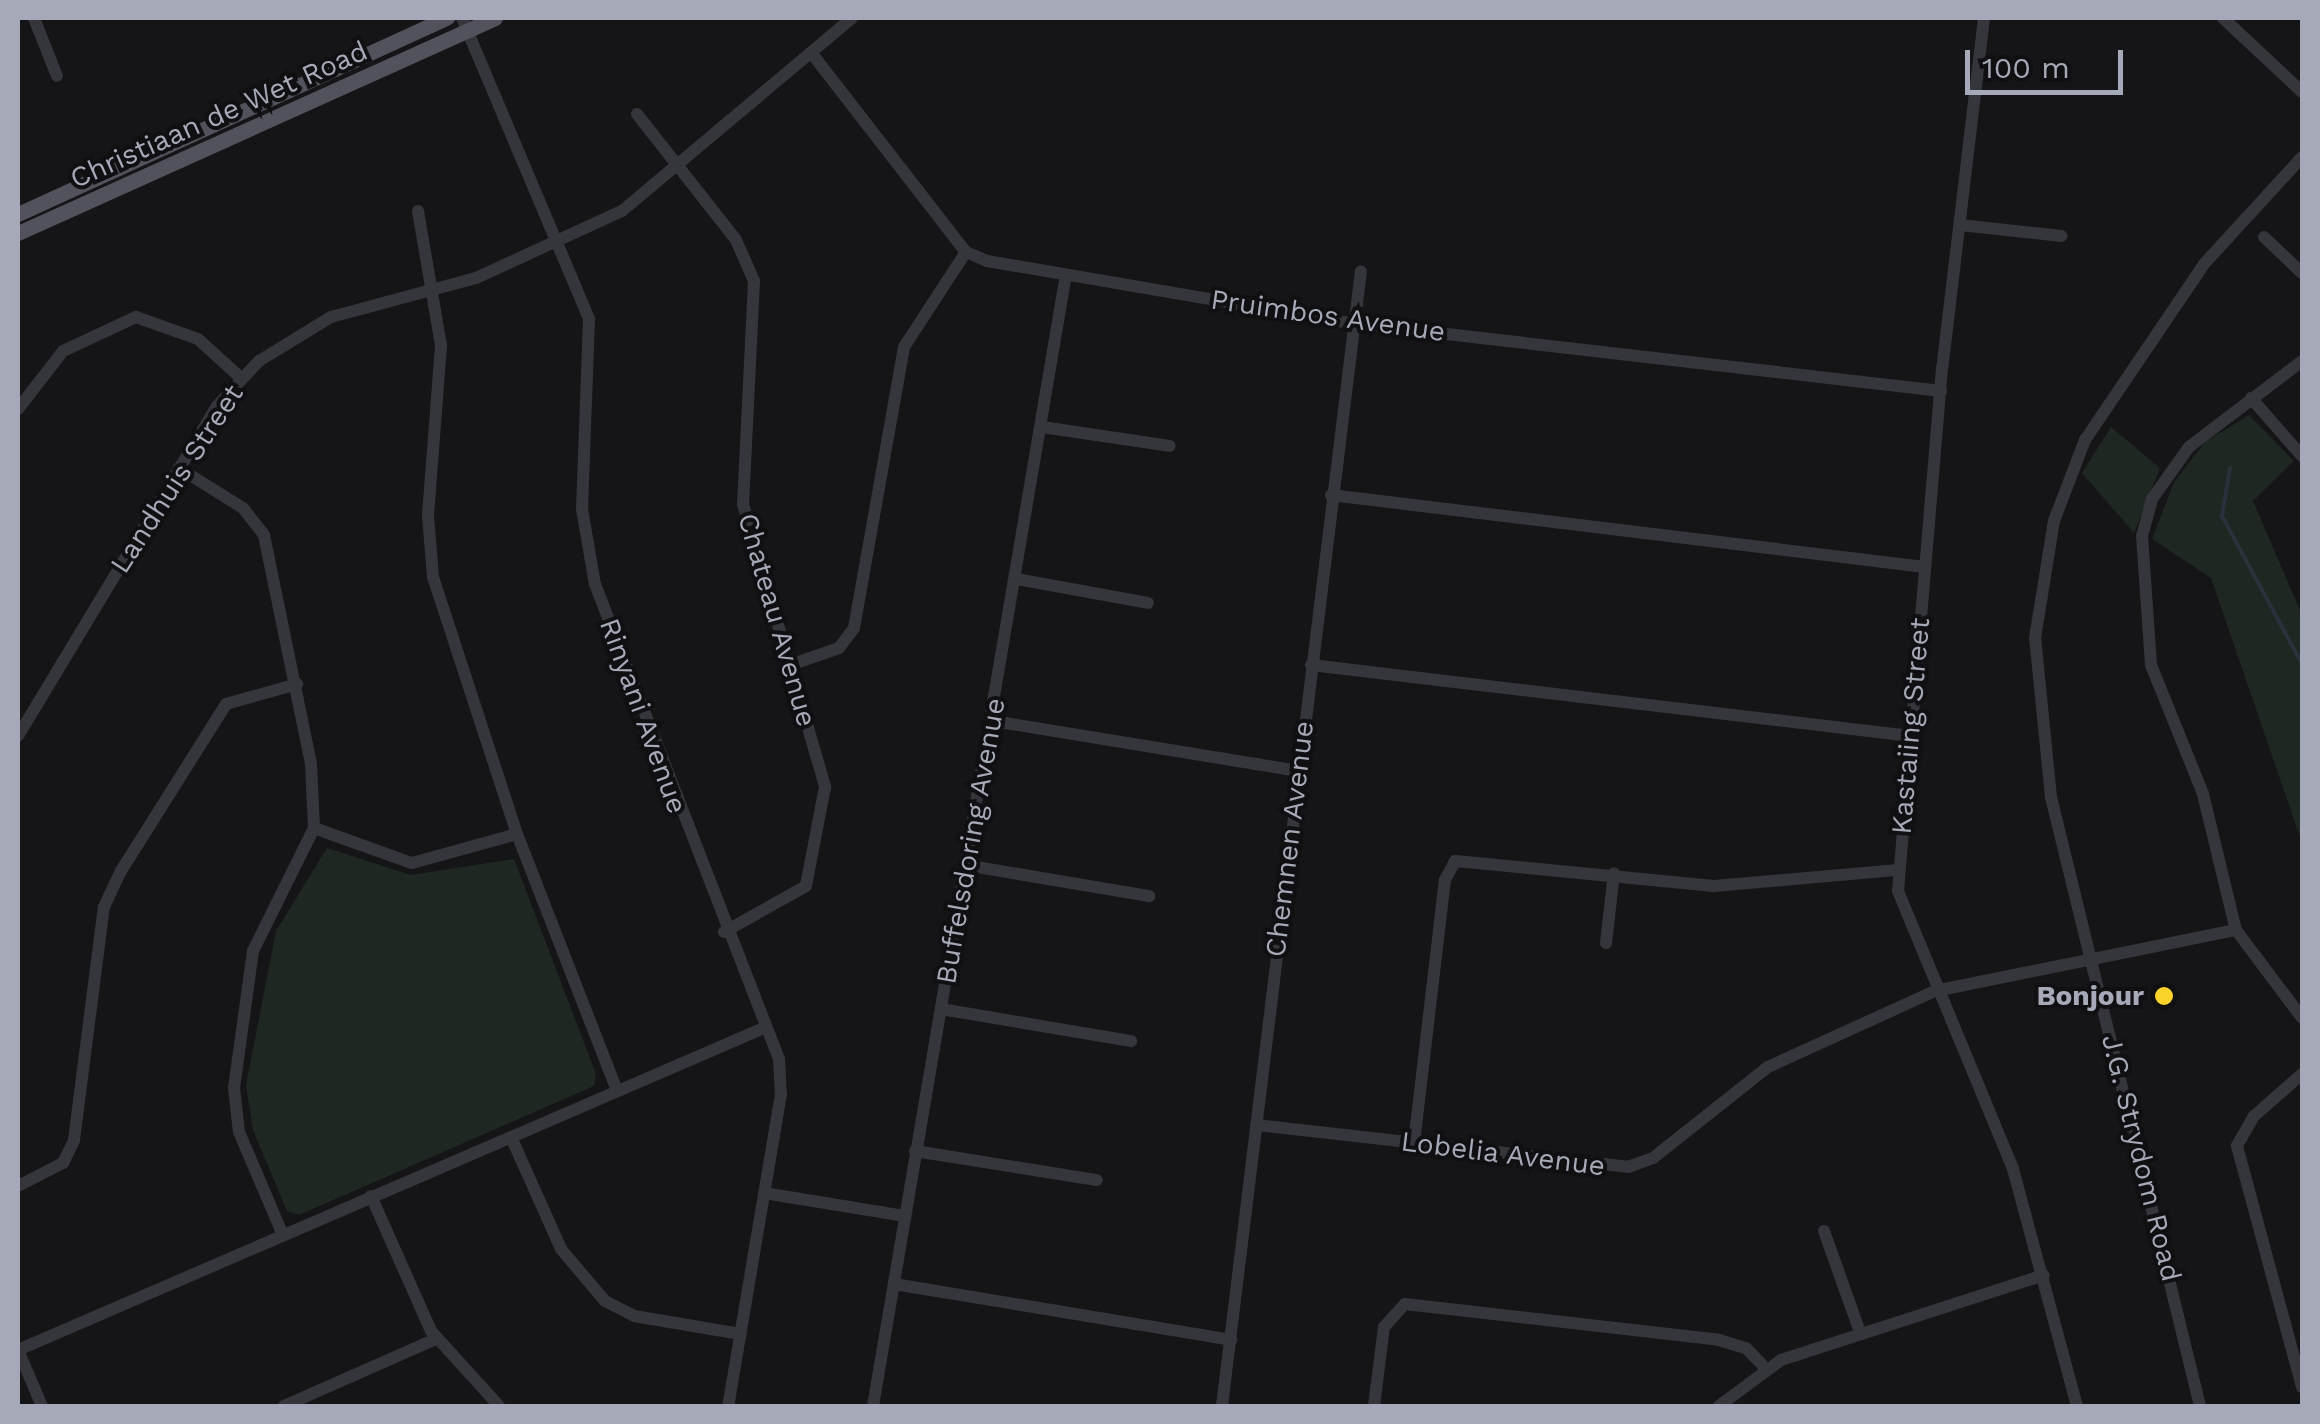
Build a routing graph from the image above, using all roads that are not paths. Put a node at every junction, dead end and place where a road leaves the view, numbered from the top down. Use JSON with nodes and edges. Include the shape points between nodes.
{"nodes":[{"id":1,"x":34,"y":18,"type":"edge"},
{"id":2,"x":447,"y":18,"type":"edge"},
{"id":3,"x":495,"y":18,"type":"edge"},
{"id":4,"x":852,"y":18,"type":"edge"},
{"id":5,"x":1984,"y":18,"type":"edge"},
{"id":6,"x":2223,"y":18,"type":"edge"},
{"id":7,"x":465,"y":24,"type":"edge"},
{"id":8,"x":813,"y":55,"type":"junction"},
{"id":9,"x":57,"y":76,"type":"dead end"},
{"id":10,"x":2302,"y":92,"type":"edge"},
{"id":11,"x":637,"y":114,"type":"dead end"},
{"id":12,"x":2302,"y":158,"type":"edge"},
{"id":13,"x":677,"y":170,"type":"junction"},
{"id":14,"x":418,"y":211,"type":"dead end"},
{"id":15,"x":18,"y":214,"type":"edge"},
{"id":16,"x":1960,"y":225,"type":"junction"},
{"id":17,"x":18,"y":233,"type":"edge"},
{"id":18,"x":2061,"y":236,"type":"dead end"},
{"id":19,"x":2264,"y":238,"type":"dead end"},
{"id":20,"x":558,"y":243,"type":"junction"},
{"id":21,"x":966,"y":252,"type":"junction"},
{"id":22,"x":1361,"y":271,"type":"dead end"},
{"id":23,"x":2302,"y":274,"type":"edge"},
{"id":24,"x":1066,"y":275,"type":"junction"},
{"id":25,"x":431,"y":290,"type":"junction"},
{"id":26,"x":1351,"y":323,"type":"junction"},
{"id":27,"x":2302,"y":361,"type":"edge"},
{"id":28,"x":241,"y":378,"type":"junction"},
{"id":29,"x":1940,"y":392,"type":"junction"},
{"id":30,"x":2250,"y":398,"type":"junction"},
{"id":31,"x":18,"y":409,"type":"edge"},
{"id":32,"x":1042,"y":428,"type":"junction"},
{"id":33,"x":1170,"y":446,"type":"dead end"},
{"id":34,"x":2302,"y":456,"type":"edge"},
{"id":35,"x":180,"y":468,"type":"junction"},
{"id":36,"x":1331,"y":495,"type":"junction"},
{"id":37,"x":1925,"y":566,"type":"junction"},
{"id":38,"x":1016,"y":579,"type":"junction"},
{"id":39,"x":1148,"y":603,"type":"dead end"},
{"id":40,"x":1311,"y":665,"type":"junction"},
{"id":41,"x":790,"y":666,"type":"junction"},
{"id":42,"x":296,"y":684,"type":"junction"},
{"id":43,"x":993,"y":721,"type":"junction"},
{"id":44,"x":18,"y":736,"type":"edge"},
{"id":45,"x":1911,"y":736,"type":"junction"},
{"id":46,"x":1298,"y":771,"type":"junction"},
{"id":47,"x":314,"y":828,"type":"junction"},
{"id":48,"x":517,"y":834,"type":"junction"},
{"id":49,"x":965,"y":864,"type":"junction"},
{"id":50,"x":1898,"y":870,"type":"junction"},
{"id":51,"x":1614,"y":873,"type":"junction"},
{"id":52,"x":1148,"y":896,"type":"dead end"},
{"id":53,"x":2236,"y":930,"type":"junction"},
{"id":54,"x":724,"y":932,"type":"junction"},
{"id":55,"x":1606,"y":943,"type":"dead end"},
{"id":56,"x":2091,"y":959,"type":"junction"},
{"id":57,"x":1935,"y":991,"type":"junction"},
{"id":58,"x":941,"y":1009,"type":"junction"},
{"id":59,"x":2302,"y":1018,"type":"edge"},
{"id":60,"x":764,"y":1028,"type":"junction"},
{"id":61,"x":1130,"y":1041,"type":"dead end"},
{"id":62,"x":2302,"y":1074,"type":"edge"},
{"id":63,"x":616,"y":1091,"type":"junction"},
{"id":64,"x":1256,"y":1125,"type":"junction"},
{"id":65,"x":510,"y":1137,"type":"junction"},
{"id":66,"x":1414,"y":1143,"type":"junction"},
{"id":67,"x":916,"y":1150,"type":"junction"},
{"id":68,"x":1097,"y":1180,"type":"dead end"},
{"id":69,"x":18,"y":1186,"type":"edge"},
{"id":70,"x":764,"y":1192,"type":"junction"},
{"id":71,"x":371,"y":1196,"type":"junction"},
{"id":72,"x":904,"y":1216,"type":"junction"},
{"id":73,"x":1824,"y":1231,"type":"dead end"},
{"id":74,"x":283,"y":1235,"type":"junction"},
{"id":75,"x":2044,"y":1275,"type":"junction"},
{"id":76,"x":894,"y":1284,"type":"junction"},
{"id":77,"x":1860,"y":1332,"type":"junction"},
{"id":78,"x":740,"y":1334,"type":"junction"},
{"id":79,"x":436,"y":1339,"type":"junction"},
{"id":80,"x":1231,"y":1340,"type":"junction"},
{"id":81,"x":18,"y":1350,"type":"edge"},
{"id":82,"x":1765,"y":1368,"type":"junction"},
{"id":83,"x":2302,"y":1387,"type":"edge"},
{"id":84,"x":42,"y":1406,"type":"edge"},
{"id":85,"x":284,"y":1406,"type":"edge"},
{"id":86,"x":499,"y":1406,"type":"edge"},
{"id":87,"x":728,"y":1406,"type":"edge"},
{"id":88,"x":873,"y":1406,"type":"edge"},
{"id":89,"x":1222,"y":1406,"type":"edge"},
{"id":90,"x":1374,"y":1406,"type":"edge"},
{"id":91,"x":1718,"y":1406,"type":"edge"},
{"id":92,"x":2076,"y":1406,"type":"edge"},
{"id":93,"x":2200,"y":1406,"type":"edge"}],
"edges":[{"from":1,"to":9,"type":"street"},
{"from":2,"to":15,"type":"main road","name":"Christiaan de Wet Road"},
{"from":3,"to":7,"type":"main road","name":"Christiaan de Wet Road"},
{"from":4,"to":8,"type":"street","name":"Landhuis Street"},
{"from":5,"to":16,"type":"street","name":"Kastaiing Street"},
{"from":6,"to":10,"type":"street"},
{"from":7,"to":17,"type":"main road","name":"Christiaan de Wet Road"},
{"from":7,"to":20,"type":"street","name":"Rinyani Avenue"},
{"from":8,"to":13,"type":"street","name":"Landhuis Street"},
{"from":8,"to":21,"type":"street"},
{"from":11,"to":13,"type":"street","name":"Chateau Avenue"},
{"from":12,"to":56,"type":"street","name":"J.G. Strydom Road","via":[[2156,328],[2085,440],[2054,521],[2036,626],[2038,709]]},
{"from":13,"to":20,"type":"street","name":"Landhuis Street"},
{"from":13,"to":41,"type":"street","name":"Chateau Avenue","via":[[736,240],[754,281],[742,504]]},
{"from":14,"to":25,"type":"street"},
{"from":16,"to":18,"type":"street"},
{"from":16,"to":29,"type":"street","name":"Kastaiing Street"},
{"from":19,"to":23,"type":"street"},
{"from":20,"to":25,"type":"street","name":"Landhuis Street"},
{"from":20,"to":54,"type":"street","name":"Rinyani Avenue","via":[[591,337],[582,509],[589,562]]},
{"from":21,"to":24,"type":"street","name":"Pruimbos Avenue"},
{"from":21,"to":41,"type":"street","via":[[904,347],[851,634],[832,652]]},
{"from":22,"to":26,"type":"street","name":"Chemnen Avenue"},
{"from":24,"to":26,"type":"street","name":"Pruimbos Avenue"},
{"from":24,"to":32,"type":"street","name":"Buffelsdoring Avenue"},
{"from":25,"to":28,"type":"street","name":"Landhuis Street","via":[[311,326]]},
{"from":25,"to":48,"type":"street","via":[[441,346],[428,516],[433,577]]},
{"from":26,"to":29,"type":"street","name":"Pruimbos Avenue"},
{"from":26,"to":36,"type":"street","name":"Chemnen Avenue"},
{"from":27,"to":30,"type":"street"},
{"from":28,"to":31,"type":"street","via":[[198,339],[136,316],[63,351]]},
{"from":28,"to":35,"type":"street","name":"Landhuis Street"},
{"from":29,"to":37,"type":"street","name":"Kastaiing Street"},
{"from":30,"to":34,"type":"street"},
{"from":30,"to":53,"type":"street","via":[[2171,468],[2142,536],[2151,665],[2203,794]]},
{"from":32,"to":33,"type":"street"},
{"from":32,"to":38,"type":"street","name":"Buffelsdoring Avenue"},
{"from":35,"to":42,"type":"street","via":[[244,508],[264,535]]},
{"from":35,"to":44,"type":"street","name":"Landhuis Street"},
{"from":36,"to":37,"type":"street"},
{"from":36,"to":40,"type":"street","name":"Chemnen Avenue"},
{"from":37,"to":45,"type":"street","name":"Kastaiing Street"},
{"from":38,"to":39,"type":"street"},
{"from":38,"to":43,"type":"street","name":"Buffelsdoring Avenue"},
{"from":40,"to":45,"type":"street"},
{"from":40,"to":46,"type":"street","name":"Chemnen Avenue"},
{"from":41,"to":54,"type":"street","name":"Chateau Avenue","via":[[823,774],[818,856],[790,902]]},
{"from":42,"to":47,"type":"street"},
{"from":42,"to":69,"type":"street","via":[[226,704],[121,871],[104,906],[74,1140],[63,1164]]},
{"from":43,"to":46,"type":"street"},
{"from":43,"to":49,"type":"street","name":"Buffelsdoring Avenue"},
{"from":45,"to":50,"type":"street","name":"Kastaiing Street"},
{"from":46,"to":64,"type":"street","name":"Chemnen Avenue"},
{"from":47,"to":48,"type":"street","via":[[412,863]]},
{"from":47,"to":74,"type":"street","via":[[253,951],[234,1081],[238,1132]]},
{"from":48,"to":63,"type":"street"},
{"from":49,"to":52,"type":"street"},
{"from":49,"to":58,"type":"street","name":"Buffelsdoring Avenue"},
{"from":50,"to":51,"type":"street","via":[[1738,886]]},
{"from":50,"to":57,"type":"street","name":"Kastaiing Street","via":[[1902,913]]},
{"from":51,"to":55,"type":"street"},
{"from":51,"to":66,"type":"street","via":[[1469,856],[1450,865]]},
{"from":53,"to":56,"type":"street","name":"Lobelia Avenue"},
{"from":53,"to":59,"type":"street"},
{"from":54,"to":60,"type":"street","name":"Rinyani Avenue"},
{"from":56,"to":57,"type":"street","name":"Lobelia Avenue"},
{"from":56,"to":93,"type":"street","name":"J.G. Strydom Road"},
{"from":57,"to":66,"type":"street","name":"Lobelia Avenue","via":[[1768,1067],[1641,1164]]},
{"from":57,"to":75,"type":"street","name":"Kastaiing Street","via":[[2013,1169]]},
{"from":58,"to":61,"type":"street"},
{"from":58,"to":67,"type":"street","name":"Buffelsdoring Avenue"},
{"from":60,"to":63,"type":"street"},
{"from":60,"to":70,"type":"street","name":"Rinyani Avenue","via":[[782,1075]]},
{"from":62,"to":83,"type":"street","via":[[2254,1116],[2237,1146]]},
{"from":63,"to":65,"type":"street"},
{"from":64,"to":66,"type":"street","name":"Lobelia Avenue"},
{"from":64,"to":80,"type":"street","name":"Chemnen Avenue"},
{"from":65,"to":71,"type":"street"},
{"from":65,"to":78,"type":"street","via":[[561,1248],[605,1301],[634,1316]]},
{"from":67,"to":68,"type":"street"},
{"from":67,"to":72,"type":"street","name":"Buffelsdoring Avenue"},
{"from":70,"to":72,"type":"street"},
{"from":70,"to":78,"type":"street","name":"Rinyani Avenue"},
{"from":71,"to":74,"type":"street"},
{"from":71,"to":79,"type":"street"},
{"from":72,"to":76,"type":"street","name":"Buffelsdoring Avenue"},
{"from":73,"to":77,"type":"street"},
{"from":74,"to":81,"type":"street"},
{"from":75,"to":77,"type":"street"},
{"from":75,"to":92,"type":"street","name":"Kastaiing Street"},
{"from":76,"to":80,"type":"street"},
{"from":76,"to":88,"type":"street","name":"Buffelsdoring Avenue"},
{"from":77,"to":82,"type":"street"},
{"from":78,"to":87,"type":"street","name":"Rinyani Avenue"},
{"from":79,"to":85,"type":"street"},
{"from":79,"to":86,"type":"street"},
{"from":80,"to":89,"type":"street","name":"Chemnen Avenue"},
{"from":81,"to":84,"type":"street"},
{"from":82,"to":90,"type":"street","via":[[1730,1342],[1404,1304],[1384,1327]]},
{"from":82,"to":91,"type":"street"}]}
